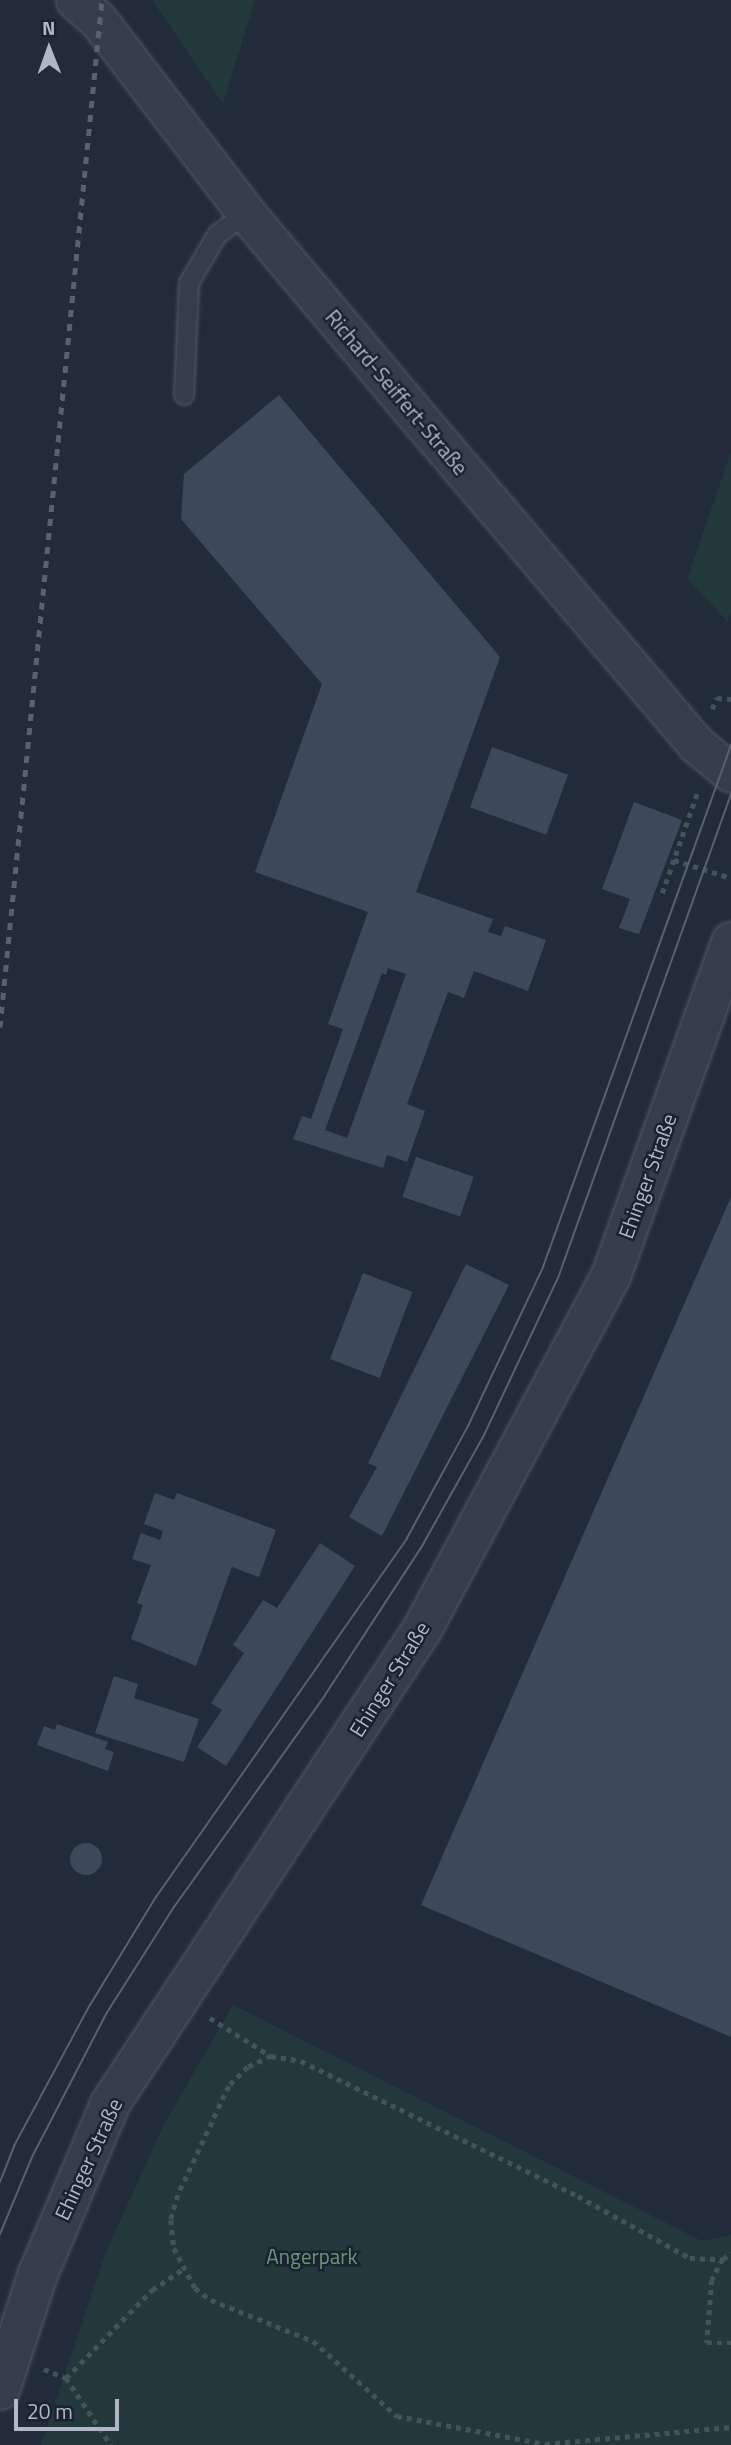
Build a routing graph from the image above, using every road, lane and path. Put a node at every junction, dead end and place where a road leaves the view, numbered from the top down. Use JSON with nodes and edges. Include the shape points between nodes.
{"nodes":[{"id":1,"x":75,"y":0,"type":"edge"},
{"id":2,"x":246,"y":213,"type":"junction"},
{"id":3,"x":184,"y":395,"type":"dead end"},
{"id":4,"x":696,"y":744,"type":"junction"},
{"id":5,"x":731,"y":773,"type":"edge"},
{"id":6,"x":674,"y":860,"type":"junction"},
{"id":7,"x":731,"y":878,"type":"edge"},
{"id":8,"x":662,"y":893,"type":"dead end"},
{"id":9,"x":731,"y":942,"type":"edge"},
{"id":10,"x":176,"y":1999,"type":"junction"},
{"id":11,"x":271,"y":2056,"type":"junction"},
{"id":12,"x":731,"y":2253,"type":"edge"},
{"id":13,"x":723,"y":2259,"type":"junction"},
{"id":14,"x":182,"y":2270,"type":"junction"},
{"id":15,"x":731,"y":2343,"type":"edge"},
{"id":16,"x":0,"y":2390,"type":"edge"},
{"id":17,"x":731,"y":2427,"type":"edge"},
{"id":18,"x":111,"y":2445,"type":"edge"},
{"id":19,"x":545,"y":2445,"type":"edge"}],
"edges":[{"from":1,"to":2,"type":"street","name":"Richard-Seiffert-Straße","via":[[98,20]]},
{"from":2,"to":3,"type":"lane","via":[[217,235],[189,283]]},
{"from":2,"to":4,"type":"street","name":"Richard-Seiffert-Straße"},
{"from":4,"to":5,"type":"street","name":"Richard-Seiffert-Straße"},
{"from":4,"to":6,"type":"path","via":[[698,792]]},
{"from":6,"to":7,"type":"path"},
{"from":6,"to":8,"type":"path"},
{"from":9,"to":10,"type":"street","name":"Ehinger Straße","via":[[611,1276],[423,1628]]},
{"from":10,"to":11,"type":"path"},
{"from":10,"to":16,"type":"street","name":"Ehinger Straße","via":[[110,2104],[70,2194]]},
{"from":11,"to":13,"type":"path","via":[[313,2067],[579,2196],[690,2258]]},
{"from":11,"to":14,"type":"path","via":[[248,2067],[229,2086],[178,2195],[170,2220]]},
{"from":12,"to":13,"type":"path"},
{"from":13,"to":15,"type":"path","via":[[712,2280],[707,2343]]},
{"from":14,"to":18,"type":"path","via":[[152,2290],[66,2378]]},
{"from":14,"to":19,"type":"path","via":[[211,2300],[313,2341],[397,2416]]},
{"from":17,"to":19,"type":"path"}]}
